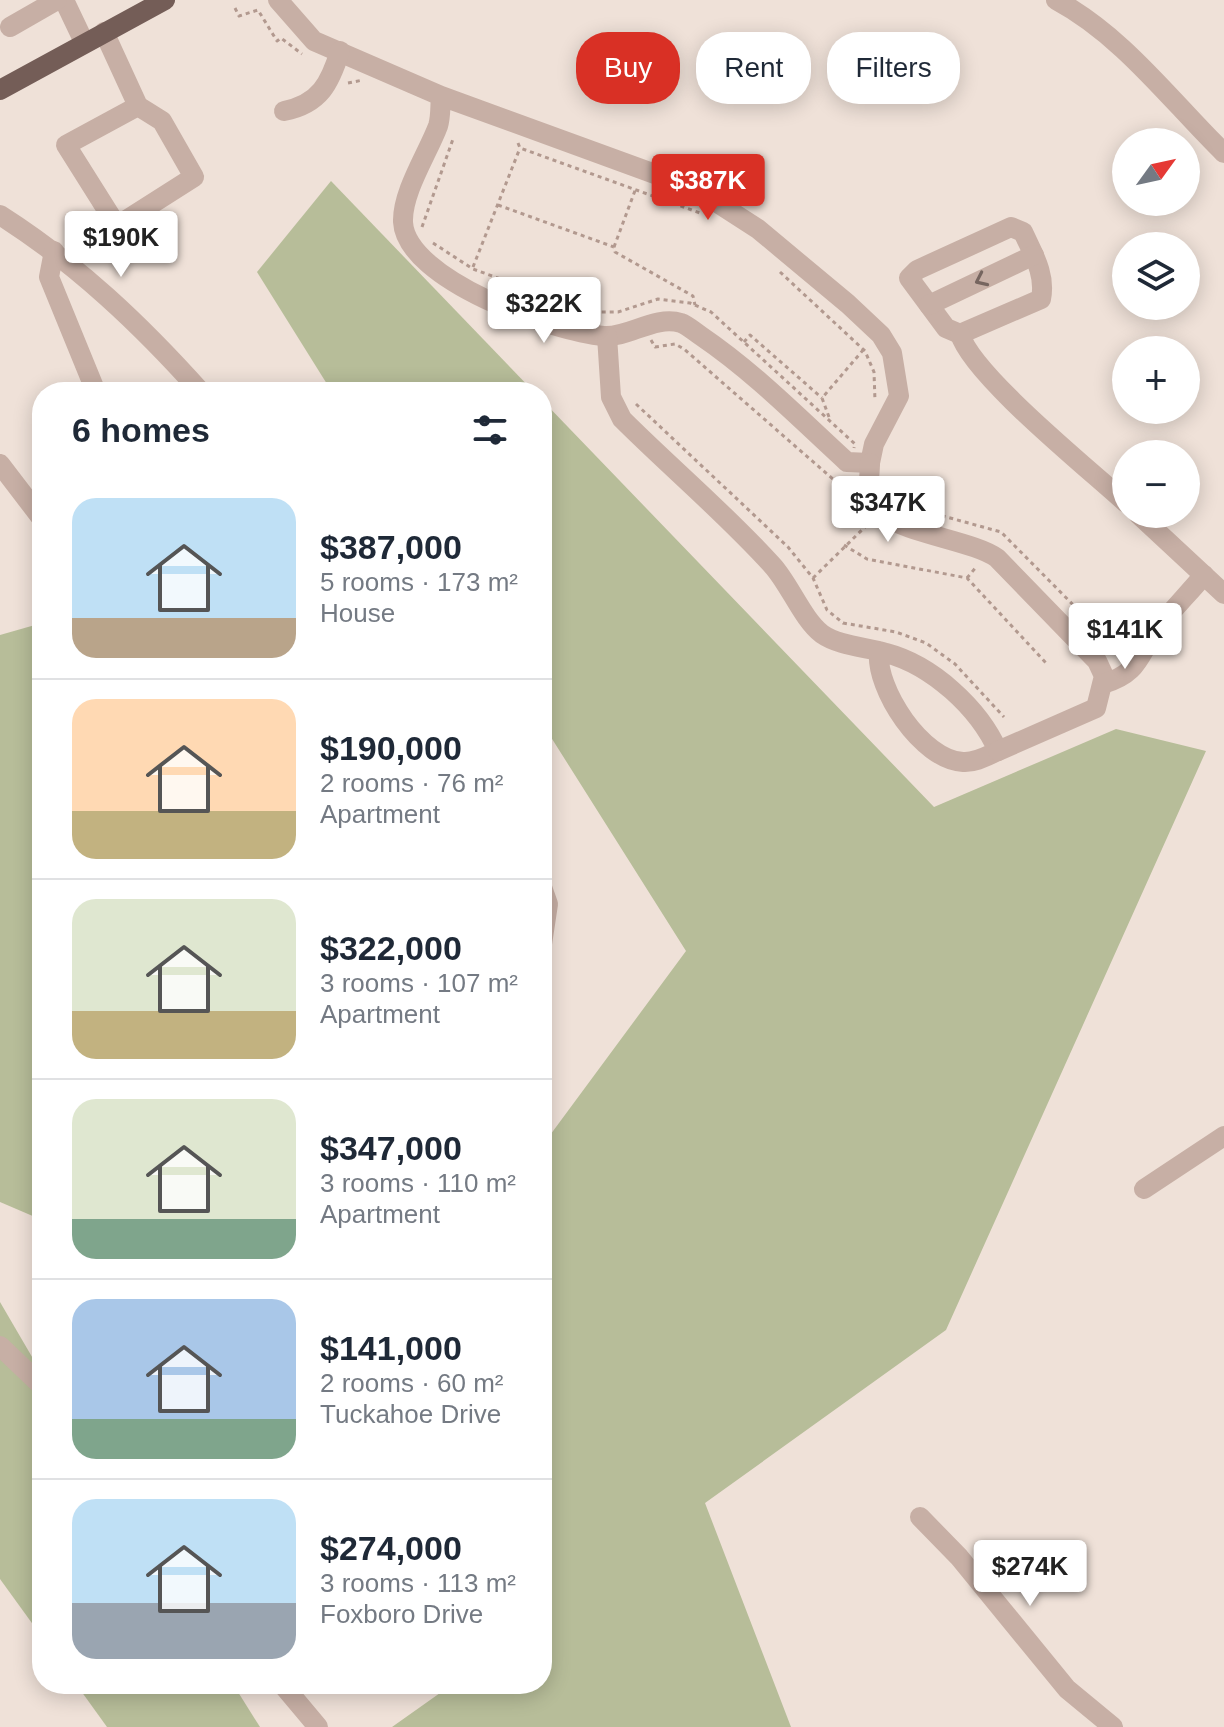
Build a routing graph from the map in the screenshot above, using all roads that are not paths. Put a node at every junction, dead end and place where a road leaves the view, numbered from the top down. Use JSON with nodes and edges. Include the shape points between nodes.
{"nodes":[{"id":1,"x":57,"y":0,"type":"edge"},
{"id":2,"x":64,"y":0,"type":"edge"},
{"id":3,"x":278,"y":0,"type":"edge"},
{"id":4,"x":1056,"y":0,"type":"edge"},
{"id":5,"x":159,"y":1,"type":"edge"},
{"id":6,"x":10,"y":27,"type":"dead end"},
{"id":7,"x":104,"y":32,"type":"junction"},
{"id":8,"x":84,"y":42,"type":"junction"},
{"id":9,"x":340,"y":51,"type":"junction"},
{"id":10,"x":0,"y":90,"type":"edge"},
{"id":11,"x":441,"y":96,"type":"junction"},
{"id":12,"x":138,"y":106,"type":"junction"},
{"id":13,"x":284,"y":111,"type":"dead end"},
{"id":14,"x":1224,"y":153,"type":"edge"},
{"id":15,"x":0,"y":215,"type":"edge"},
{"id":16,"x":54,"y":251,"type":"junction"},
{"id":17,"x":1034,"y":255,"type":"junction"},
{"id":18,"x":929,"y":305,"type":"junction"},
{"id":19,"x":607,"y":336,"type":"junction"},
{"id":20,"x":962,"y":341,"type":"junction"},
{"id":21,"x":92,"y":382,"type":"edge"},
{"id":22,"x":192,"y":382,"type":"edge"},
{"id":23,"x":862,"y":457,"type":"junction"},
{"id":24,"x":0,"y":464,"type":"edge"},
{"id":25,"x":1112,"y":490,"type":"edge"},
{"id":26,"x":32,"y":506,"type":"edge"},
{"id":27,"x":1153,"y":528,"type":"edge"},
{"id":28,"x":1204,"y":575,"type":"junction"},
{"id":29,"x":1224,"y":594,"type":"edge"},
{"id":30,"x":879,"y":651,"type":"junction"},
{"id":31,"x":1103,"y":684,"type":"junction"},
{"id":32,"x":998,"y":751,"type":"junction"},
{"id":33,"x":1224,"y":1136,"type":"edge"},
{"id":34,"x":1144,"y":1189,"type":"dead end"},
{"id":35,"x":0,"y":1346,"type":"edge"},
{"id":36,"x":32,"y":1376,"type":"edge"},
{"id":37,"x":920,"y":1517,"type":"dead end"},
{"id":38,"x":290,"y":1694,"type":"edge"},
{"id":39,"x":318,"y":1727,"type":"edge"},
{"id":40,"x":1113,"y":1727,"type":"edge"}],
"edges":[{"from":1,"to":6,"type":"street"},
{"from":2,"to":8,"type":"street"},
{"from":3,"to":9,"type":"street","via":[[314,41]]},
{"from":4,"to":14,"type":"street","via":[[1126,52]]},
{"from":5,"to":7,"type":"main road"},
{"from":7,"to":8,"type":"main road"},
{"from":7,"to":12,"type":"street"},
{"from":8,"to":10,"type":"main road"},
{"from":9,"to":11,"type":"street"},
{"from":9,"to":13,"type":"street","via":[[330,82],[315,99],[303,108]]},
{"from":11,"to":19,"type":"street","via":[[439,124],[424,151],[403,218],[405,236],[463,290],[566,330]]},
{"from":11,"to":23,"type":"street","via":[[696,189],[758,229],[848,304],[892,353],[899,396]]},
{"from":12,"to":12,"type":"street","via":[[66,145],[117,226],[194,177],[162,121]]},
{"from":15,"to":16,"type":"street"},
{"from":16,"to":21,"type":"street","via":[[49,277]]},
{"from":16,"to":22,"type":"street","via":[[140,324]]},
{"from":17,"to":18,"type":"street","one_way":true},
{"from":17,"to":18,"type":"street","via":[[1023,232],[1011,227],[917,270],[909,278]]},
{"from":17,"to":20,"type":"street","via":[[1044,283],[1041,299]]},
{"from":18,"to":20,"type":"street"},
{"from":19,"to":23,"type":"street","via":[[651,324],[680,323],[729,355],[847,462]]},
{"from":19,"to":30,"type":"street","via":[[611,397],[622,419],[754,545],[788,583],[819,633]]},
{"from":20,"to":25,"type":"street","via":[[992,380]]},
{"from":23,"to":31,"type":"street","via":[[870,502],[878,513],[982,547],[997,558],[1097,661]]},
{"from":24,"to":26,"type":"street"},
{"from":27,"to":28,"type":"street"},
{"from":28,"to":29,"type":"street"},
{"from":28,"to":31,"type":"street","via":[[1157,630],[1138,665]]},
{"from":30,"to":32,"type":"street","via":[[914,663],[939,680],[991,735]]},
{"from":30,"to":32,"type":"street","via":[[877,667],[884,690],[920,738],[949,759],[963,762]]},
{"from":31,"to":32,"type":"street","via":[[1096,708],[1087,714]]},
{"from":33,"to":34,"type":"street"},
{"from":35,"to":36,"type":"street"},
{"from":37,"to":40,"type":"street","via":[[1067,1689]]},
{"from":38,"to":39,"type":"street"}]}
